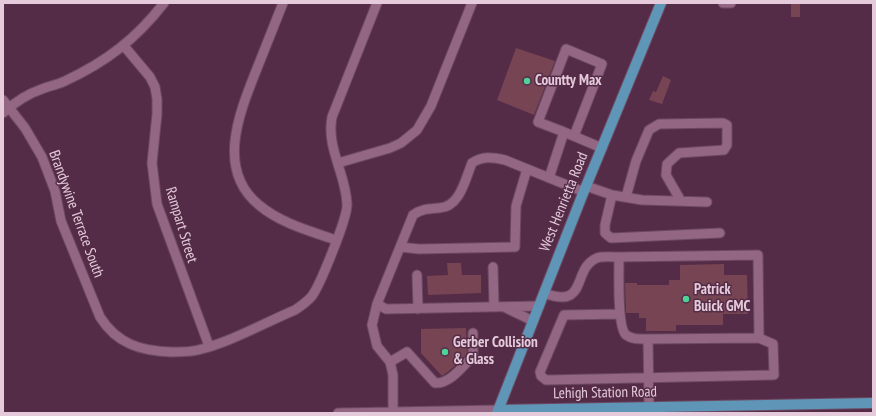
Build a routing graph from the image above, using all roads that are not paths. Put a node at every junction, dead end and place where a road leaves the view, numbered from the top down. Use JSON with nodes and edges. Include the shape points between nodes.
{"nodes":[{"id":1,"x":164,"y":3,"type":"edge"},
{"id":2,"x":282,"y":3,"type":"edge"},
{"id":3,"x":377,"y":3,"type":"edge"},
{"id":4,"x":472,"y":3,"type":"edge"},
{"id":5,"x":661,"y":3,"type":"edge"},
{"id":6,"x":723,"y":3,"type":"edge"},
{"id":7,"x":731,"y":3,"type":"edge"},
{"id":8,"x":124,"y":46,"type":"junction"},
{"id":9,"x":5,"y":107,"type":"edge"},
{"id":10,"x":564,"y":132,"type":"junction"},
{"id":11,"x":574,"y":136,"type":"junction"},
{"id":12,"x":602,"y":148,"type":"junction"},
{"id":13,"x":338,"y":163,"type":"junction"},
{"id":14,"x":526,"y":169,"type":"junction"},
{"id":15,"x":549,"y":178,"type":"junction"},
{"id":16,"x":585,"y":189,"type":"junction"},
{"id":17,"x":612,"y":195,"type":"junction"},
{"id":18,"x":626,"y":198,"type":"junction"},
{"id":19,"x":681,"y":201,"type":"junction"},
{"id":20,"x":707,"y":202,"type":"dead end"},
{"id":21,"x":720,"y":233,"type":"dead end"},
{"id":22,"x":336,"y":240,"type":"junction"},
{"id":23,"x":400,"y":247,"type":"junction"},
{"id":24,"x":619,"y":257,"type":"junction"},
{"id":25,"x":493,"y":266,"type":"dead end"},
{"id":26,"x":417,"y":275,"type":"dead end"},
{"id":27,"x":544,"y":293,"type":"junction"},
{"id":28,"x":377,"y":304,"type":"junction"},
{"id":29,"x":498,"y":306,"type":"junction"},
{"id":30,"x":539,"y":306,"type":"junction"},
{"id":31,"x":418,"y":309,"type":"junction"},
{"id":32,"x":620,"y":314,"type":"junction"},
{"id":33,"x":533,"y":321,"type":"junction"},
{"id":34,"x":473,"y":333,"type":"dead end"},
{"id":35,"x":759,"y":338,"type":"junction"},
{"id":36,"x":648,"y":339,"type":"junction"},
{"id":37,"x":209,"y":346,"type":"junction"},
{"id":38,"x":390,"y":362,"type":"junction"},
{"id":39,"x":648,"y":378,"type":"junction"},
{"id":40,"x":873,"y":403,"type":"edge"},
{"id":41,"x":649,"y":407,"type":"junction"},
{"id":42,"x":760,"y":409,"type":"edge"},
{"id":43,"x":609,"y":410,"type":"edge"},
{"id":44,"x":684,"y":410,"type":"edge"},
{"id":45,"x":498,"y":411,"type":"edge"},
{"id":46,"x":591,"y":411,"type":"edge"},
{"id":47,"x":393,"y":412,"type":"junction"},
{"id":48,"x":423,"y":412,"type":"edge"},
{"id":49,"x":338,"y":413,"type":"edge"},
{"id":50,"x":358,"y":413,"type":"edge"}],
"edges":[{"from":1,"to":8,"type":"street","via":[[153,18]]},
{"from":2,"to":22,"type":"street","via":[[239,116],[234,147],[237,174],[249,196],[267,212]]},
{"from":3,"to":13,"type":"street","name":"Brandywine Terrace South","via":[[332,117],[330,134]]},
{"from":4,"to":13,"type":"street","via":[[431,106],[418,130],[390,148]]},
{"from":5,"to":12,"type":"main road","name":"West Henrietta Road"},
{"from":6,"to":7,"type":"street"},
{"from":8,"to":9,"type":"street","via":[[84,72]]},
{"from":8,"to":37,"type":"street","name":"Rampart Street","via":[[150,76],[155,87],[157,114],[152,163],[157,204]]},
{"from":9,"to":37,"type":"street","name":"Brandywine Terrace South","via":[[25,128],[49,173],[61,221],[100,317],[107,328],[129,345],[142,349],[184,352]]},
{"from":10,"to":11,"type":"street"},
{"from":10,"to":11,"type":"street","via":[[538,122],[566,50],[602,64]]},
{"from":10,"to":15,"type":"street"},
{"from":11,"to":12,"type":"street"},
{"from":12,"to":16,"type":"main road","name":"West Henrietta Road"},
{"from":13,"to":22,"type":"street","name":"Brandywine Terrace South","via":[[347,204]]},
{"from":14,"to":15,"type":"street"},
{"from":14,"to":23,"type":"street","via":[[491,157],[477,159],[472,163],[456,201],[449,206],[429,208],[413,216]]},
{"from":14,"to":23,"type":"street","via":[[516,206],[515,247]]},
{"from":15,"to":16,"type":"street"},
{"from":16,"to":17,"type":"street"},
{"from":16,"to":27,"type":"main road","name":"West Henrietta Road"},
{"from":17,"to":18,"type":"street"},
{"from":17,"to":21,"type":"street","via":[[605,225],[605,233],[611,238]]},
{"from":18,"to":19,"type":"street"},
{"from":18,"to":19,"type":"street","via":[[636,161],[649,130],[659,124],[727,125],[727,145],[724,150],[679,153],[666,164],[666,175]]},
{"from":19,"to":20,"type":"street"},
{"from":22,"to":37,"type":"street","name":"Brandywine Terrace South","via":[[316,289],[304,303],[295,310]]},
{"from":23,"to":28,"type":"street"},
{"from":24,"to":27,"type":"street","via":[[598,258],[589,265],[573,293],[567,298],[556,298]]},
{"from":24,"to":32,"type":"street"},
{"from":24,"to":35,"type":"street","via":[[758,255]]},
{"from":25,"to":29,"type":"street"},
{"from":26,"to":31,"type":"street"},
{"from":27,"to":30,"type":"main road","name":"West Henrietta Road"},
{"from":28,"to":31,"type":"street","via":[[386,310]]},
{"from":28,"to":38,"type":"street","via":[[373,332],[377,346]]},
{"from":29,"to":30,"type":"street"},
{"from":29,"to":31,"type":"street"},
{"from":29,"to":33,"type":"street"},
{"from":30,"to":33,"type":"main road","name":"West Henrietta Road"},
{"from":32,"to":36,"type":"street","via":[[620,324],[625,334],[635,339]]},
{"from":32,"to":39,"type":"street","via":[[564,315],[540,372],[541,376],[546,380]]},
{"from":33,"to":45,"type":"main road","name":"West Henrietta Road"},
{"from":34,"to":38,"type":"street","via":[[473,356],[440,384],[435,383],[407,352]]},
{"from":35,"to":36,"type":"street"},
{"from":35,"to":39,"type":"street","via":[[773,344],[774,375]]},
{"from":36,"to":39,"type":"street"},
{"from":38,"to":47,"type":"street","via":[[393,375]]},
{"from":39,"to":41,"type":"street"},
{"from":40,"to":42,"type":"main road","name":"Lehigh Station Road"},
{"from":41,"to":43,"type":"main road","name":"Lehigh Station Road"},
{"from":41,"to":44,"type":"main road","name":"Lehigh Station Road"},
{"from":42,"to":44,"type":"main road","name":"Lehigh Station Road"},
{"from":43,"to":46,"type":"main road","name":"Lehigh Station Road"},
{"from":45,"to":46,"type":"main road","name":"Lehigh Station Road"},
{"from":45,"to":48,"type":"street","name":"Lehigh Station Road"},
{"from":47,"to":48,"type":"street","name":"Lehigh Station Road"},
{"from":47,"to":50,"type":"street","name":"Lehigh Station Road"},
{"from":49,"to":50,"type":"street","name":"Lehigh Station Road"}]}
